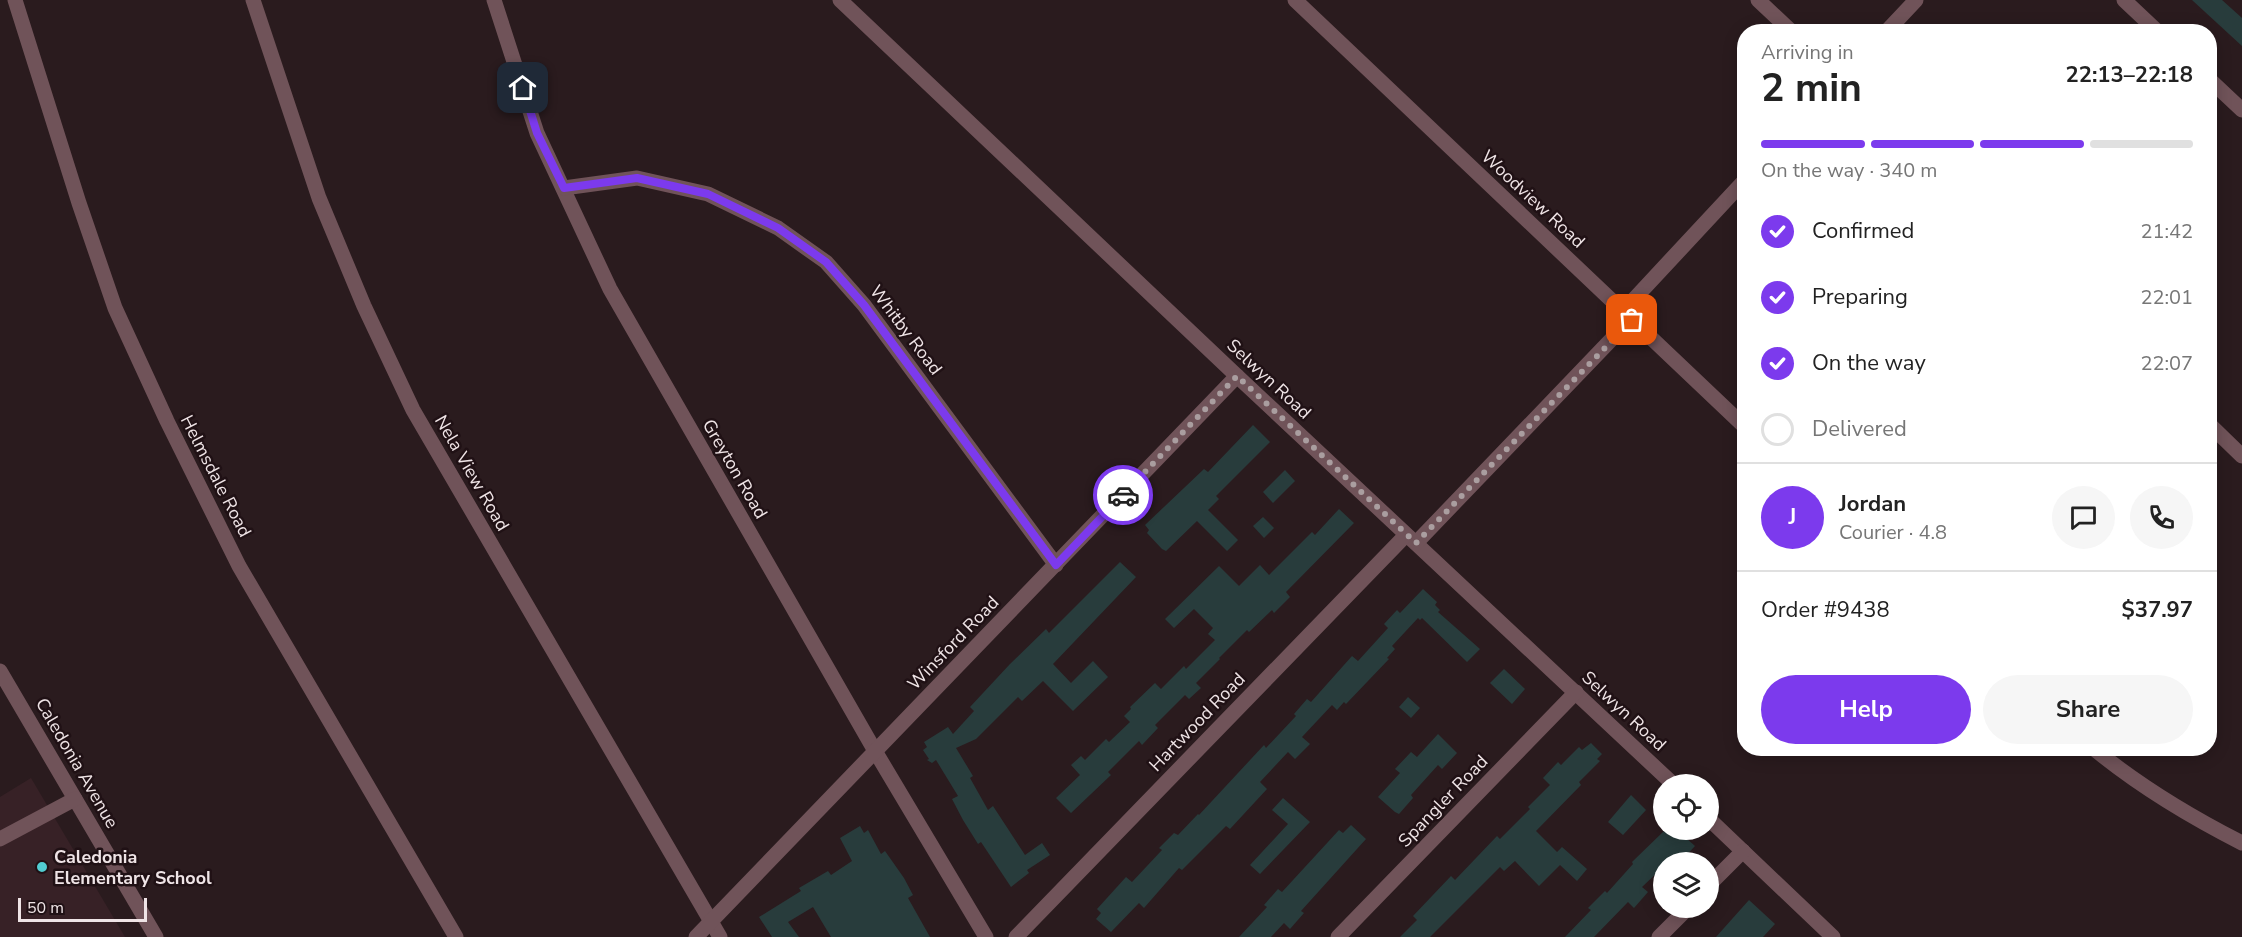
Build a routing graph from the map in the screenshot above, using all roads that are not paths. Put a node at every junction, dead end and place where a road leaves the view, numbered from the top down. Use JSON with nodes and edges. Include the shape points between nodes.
{"nodes":[{"id":1,"x":15,"y":0,"type":"edge"},
{"id":2,"x":253,"y":0,"type":"edge"},
{"id":3,"x":494,"y":0,"type":"edge"},
{"id":4,"x":840,"y":0,"type":"edge"},
{"id":5,"x":1294,"y":0,"type":"edge"},
{"id":6,"x":1758,"y":0,"type":"edge"},
{"id":7,"x":1916,"y":0,"type":"edge"},
{"id":8,"x":2124,"y":0,"type":"edge"},
{"id":9,"x":1784,"y":24,"type":"edge"},
{"id":10,"x":1894,"y":24,"type":"edge"},
{"id":11,"x":2150,"y":24,"type":"edge"},
{"id":12,"x":2217,"y":87,"type":"edge"},
{"id":13,"x":2242,"y":110,"type":"edge"},
{"id":14,"x":564,"y":188,"type":"junction"},
{"id":15,"x":1737,"y":189,"type":"edge"},
{"id":16,"x":1627,"y":315,"type":"junction"},
{"id":17,"x":1237,"y":376,"type":"junction"},
{"id":18,"x":1737,"y":419,"type":"edge"},
{"id":19,"x":2217,"y":432,"type":"edge"},
{"id":20,"x":2242,"y":456,"type":"edge"},
{"id":21,"x":1411,"y":539,"type":"junction"},
{"id":22,"x":1056,"y":565,"type":"junction"},
{"id":23,"x":0,"y":671,"type":"edge"},
{"id":24,"x":1576,"y":692,"type":"junction"},
{"id":25,"x":875,"y":751,"type":"junction"},
{"id":26,"x":2103,"y":756,"type":"edge"},
{"id":27,"x":1662,"y":774,"type":"edge"},
{"id":28,"x":75,"y":798,"type":"junction"},
{"id":29,"x":1719,"y":828,"type":"edge"},
{"id":30,"x":0,"y":839,"type":"edge"},
{"id":31,"x":2242,"y":843,"type":"edge"},
{"id":32,"x":1743,"y":851,"type":"junction"},
{"id":33,"x":1719,"y":875,"type":"edge"},
{"id":34,"x":1678,"y":918,"type":"edge"},
{"id":35,"x":711,"y":921,"type":"junction"},
{"id":36,"x":156,"y":937,"type":"edge"},
{"id":37,"x":456,"y":937,"type":"edge"},
{"id":38,"x":696,"y":937,"type":"edge"},
{"id":39,"x":720,"y":937,"type":"edge"},
{"id":40,"x":986,"y":937,"type":"edge"},
{"id":41,"x":1016,"y":937,"type":"edge"},
{"id":42,"x":1338,"y":937,"type":"edge"},
{"id":43,"x":1659,"y":937,"type":"edge"},
{"id":44,"x":1833,"y":937,"type":"edge"}],
"edges":[{"from":1,"to":37,"type":"street","name":"Helmsdale Road","via":[[115,308],[167,421],[239,566]]},
{"from":2,"to":35,"type":"street","name":"Nela View Road","via":[[319,198],[413,410]]},
{"from":3,"to":14,"type":"street","name":"Greyton Road","via":[[537,133]]},
{"from":4,"to":17,"type":"street","name":"Selwyn Road"},
{"from":5,"to":16,"type":"street","name":"Woodview Road"},
{"from":6,"to":9,"type":"street"},
{"from":7,"to":10,"type":"street"},
{"from":8,"to":11,"type":"street"},
{"from":12,"to":13,"type":"street"},
{"from":14,"to":22,"type":"street","name":"Whitby Road","via":[[637,178],[708,194],[778,228],[826,262],[864,305]]},
{"from":14,"to":25,"type":"street","name":"Greyton Road","via":[[610,289]]},
{"from":15,"to":16,"type":"street","name":"Hartwood Road"},
{"from":16,"to":18,"type":"street","name":"Woodview Road"},
{"from":16,"to":21,"type":"street","name":"Hartwood Road"},
{"from":17,"to":21,"type":"street","name":"Selwyn Road"},
{"from":17,"to":22,"type":"street","name":"Winsford Road"},
{"from":19,"to":20,"type":"street"},
{"from":21,"to":24,"type":"street","name":"Selwyn Road"},
{"from":21,"to":41,"type":"street","name":"Hartwood Road"},
{"from":22,"to":25,"type":"street","name":"Winsford Road"},
{"from":23,"to":28,"type":"street","name":"Caledonia Avenue"},
{"from":24,"to":27,"type":"street","name":"Selwyn Road"},
{"from":24,"to":42,"type":"street","name":"Spangler Road"},
{"from":25,"to":35,"type":"street","name":"Winsford Road"},
{"from":25,"to":40,"type":"street","name":"Greyton Road"},
{"from":26,"to":31,"type":"street","via":[[2169,803]]},
{"from":28,"to":30,"type":"street"},
{"from":28,"to":36,"type":"street","name":"Caledonia Avenue"},
{"from":29,"to":32,"type":"street"},
{"from":32,"to":33,"type":"street"},
{"from":32,"to":44,"type":"street"},
{"from":34,"to":43,"type":"street"},
{"from":35,"to":38,"type":"street","name":"Winsford Road"},
{"from":35,"to":39,"type":"street","name":"Nela View Road"}]}
